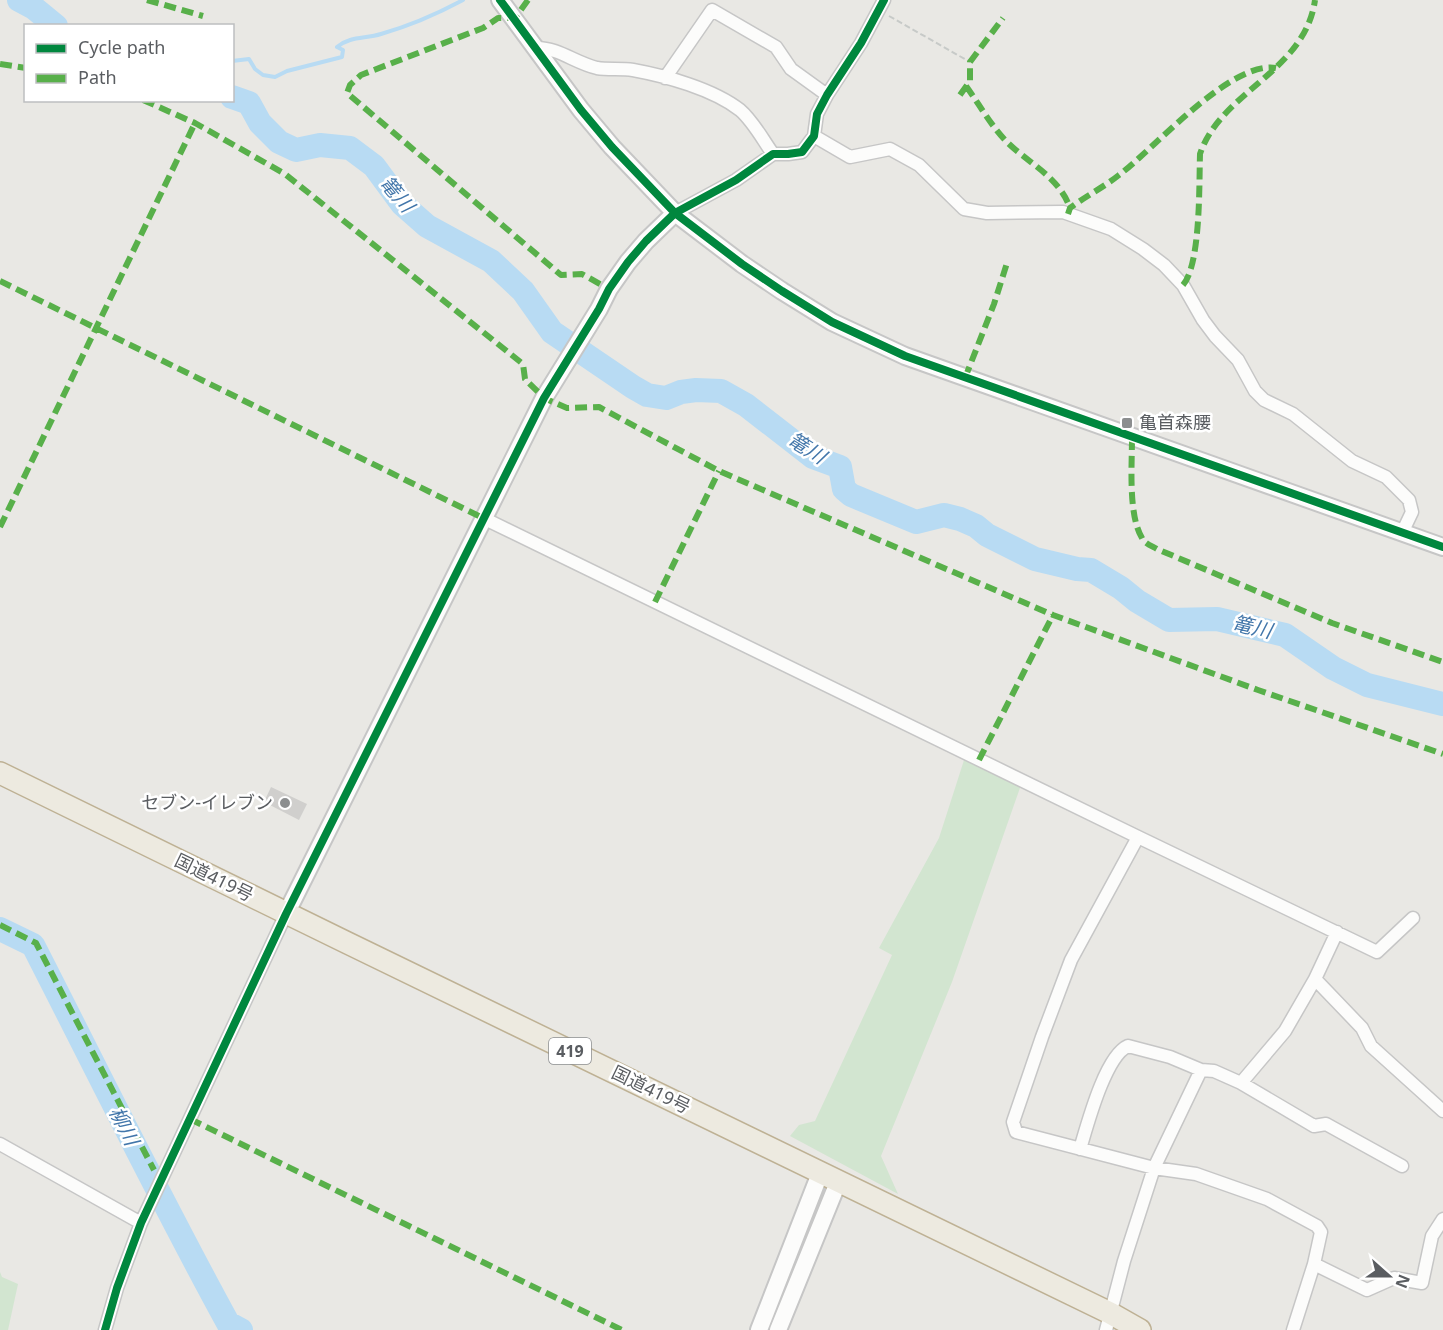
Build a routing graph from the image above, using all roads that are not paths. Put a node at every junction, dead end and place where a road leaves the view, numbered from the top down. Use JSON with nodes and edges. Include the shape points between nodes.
{"nodes":[{"id":1,"x":504,"y":4,"type":"edge"},
{"id":2,"x":881,"y":5,"type":"edge"},
{"id":3,"x":537,"y":48,"type":"junction"},
{"id":4,"x":665,"y":78,"type":"junction"},
{"id":5,"x":828,"y":95,"type":"junction"},
{"id":6,"x":814,"y":136,"type":"junction"},
{"id":7,"x":773,"y":154,"type":"junction"},
{"id":8,"x":675,"y":213,"type":"junction"},
{"id":9,"x":483,"y":518,"type":"junction"},
{"id":10,"x":1402,"y":533,"type":"junction"},
{"id":11,"x":1443,"y":547,"type":"edge"},
{"id":12,"x":0,"y":773,"type":"edge"},
{"id":13,"x":1138,"y":837,"type":"junction"},
{"id":14,"x":286,"y":914,"type":"junction"},
{"id":15,"x":1413,"y":918,"type":"dead end"},
{"id":16,"x":1337,"y":932,"type":"junction"},
{"id":17,"x":1315,"y":979,"type":"junction"},
{"id":18,"x":1201,"y":1070,"type":"junction"},
{"id":19,"x":1241,"y":1083,"type":"junction"},
{"id":20,"x":1443,"y":1111,"type":"edge"},
{"id":21,"x":0,"y":1144,"type":"edge"},
{"id":22,"x":1080,"y":1149,"type":"junction"},
{"id":23,"x":1402,"y":1166,"type":"dead end"},
{"id":24,"x":1154,"y":1168,"type":"junction"},
{"id":25,"x":830,"y":1176,"type":"junction"},
{"id":26,"x":1443,"y":1219,"type":"edge"},
{"id":27,"x":142,"y":1223,"type":"junction"},
{"id":28,"x":1314,"y":1264,"type":"junction"},
{"id":29,"x":1108,"y":1322,"type":"edge"},
{"id":30,"x":105,"y":1330,"type":"edge"},
{"id":31,"x":759,"y":1330,"type":"edge"},
{"id":32,"x":778,"y":1330,"type":"edge"},
{"id":33,"x":1140,"y":1330,"type":"edge"},
{"id":34,"x":1293,"y":1330,"type":"edge"}],
"edges":[{"from":1,"to":3,"type":"street"},
{"from":2,"to":5,"type":"street"},
{"from":3,"to":4,"type":"street","via":[[549,48],[601,69],[617,68]]},
{"from":3,"to":8,"type":"street","via":[[581,110]]},
{"from":4,"to":5,"type":"street","via":[[712,10],[776,47],[791,69]]},
{"from":4,"to":7,"type":"street","via":[[706,92],[740,111]]},
{"from":5,"to":6,"type":"street","via":[[818,114]]},
{"from":6,"to":7,"type":"street","via":[[802,152]]},
{"from":6,"to":10,"type":"street","via":[[850,157],[890,149],[919,165],[964,209],[987,213],[1063,212],[1111,228],[1143,249],[1183,285],[1209,328],[1238,360],[1264,400],[1293,414],[1342,454],[1386,477],[1402,492],[1412,512]]},
{"from":7,"to":8,"type":"street","via":[[736,180]]},
{"from":8,"to":9,"type":"street","via":[[646,241],[609,289]]},
{"from":8,"to":10,"type":"street","via":[[782,291],[832,322],[905,356]]},
{"from":9,"to":13,"type":"street"},
{"from":9,"to":14,"type":"street"},
{"from":10,"to":11,"type":"street"},
{"from":12,"to":14,"type":"highway","name":"国道419号","number":"419"},
{"from":13,"to":16,"type":"street"},
{"from":13,"to":22,"type":"street","via":[[1071,960],[1013,1122],[1016,1132]]},
{"from":14,"to":25,"type":"highway","name":"国道419号","number":"419"},
{"from":14,"to":27,"type":"street"},
{"from":15,"to":16,"type":"street","via":[[1377,952]]},
{"from":16,"to":17,"type":"street"},
{"from":17,"to":19,"type":"street","via":[[1285,1031]]},
{"from":17,"to":20,"type":"street","via":[[1362,1028],[1371,1046]]},
{"from":18,"to":19,"type":"street","via":[[1214,1071]]},
{"from":18,"to":22,"type":"street","via":[[1145,1049],[1123,1048],[1095,1096]]},
{"from":18,"to":24,"type":"street"},
{"from":19,"to":23,"type":"street","via":[[1314,1126],[1326,1124]]},
{"from":21,"to":27,"type":"street"},
{"from":22,"to":24,"type":"street"},
{"from":24,"to":28,"type":"street","via":[[1196,1174],[1267,1199],[1317,1226],[1321,1232]]},
{"from":24,"to":29,"type":"street"},
{"from":25,"to":29,"type":"highway","name":"国道419号","number":"419"},
{"from":25,"to":31,"type":"street"},
{"from":25,"to":32,"type":"street"},
{"from":26,"to":28,"type":"street","via":[[1432,1236],[1422,1283],[1394,1278],[1367,1290]]},
{"from":27,"to":30,"type":"street"},
{"from":28,"to":34,"type":"street"},
{"from":29,"to":33,"type":"highway","name":"国道419号","number":"419"}]}
